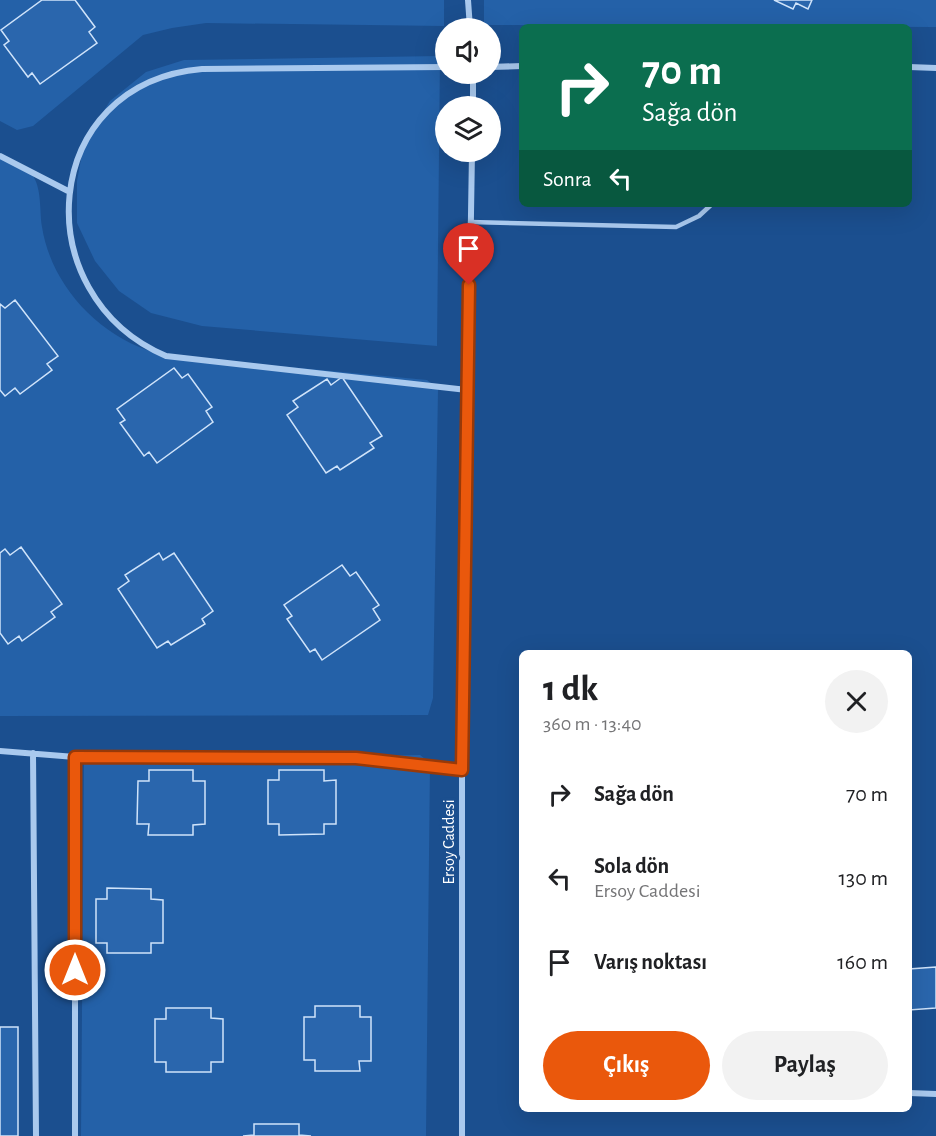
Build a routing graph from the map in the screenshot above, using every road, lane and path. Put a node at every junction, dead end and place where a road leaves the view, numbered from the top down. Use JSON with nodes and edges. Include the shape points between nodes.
{"nodes":[{"id":1,"x":468,"y":0,"type":"edge"},
{"id":2,"x":469,"y":18,"type":"edge"},
{"id":3,"x":519,"y":66,"type":"edge"},
{"id":4,"x":435,"y":67,"type":"edge"},
{"id":5,"x":501,"y":67,"type":"edge"},
{"id":6,"x":912,"y":67,"type":"edge"},
{"id":7,"x":936,"y":68,"type":"edge"},
{"id":8,"x":0,"y":156,"type":"edge"},
{"id":9,"x":471,"y":162,"type":"edge"},
{"id":10,"x":68,"y":191,"type":"junction"},
{"id":11,"x":708,"y":207,"type":"edge"},
{"id":12,"x":470,"y":222,"type":"junction"},
{"id":13,"x":467,"y":390,"type":"junction"},
{"id":14,"x":0,"y":751,"type":"edge"},
{"id":15,"x":33,"y":753,"type":"junction"},
{"id":16,"x":75,"y":757,"type":"junction"},
{"id":17,"x":462,"y":770,"type":"junction"},
{"id":18,"x":912,"y":1094,"type":"edge"},
{"id":19,"x":936,"y":1094,"type":"edge"},
{"id":20,"x":36,"y":1136,"type":"edge"},
{"id":21,"x":75,"y":1136,"type":"edge"},
{"id":22,"x":462,"y":1136,"type":"edge"}],
"edges":[{"from":1,"to":2,"type":"street"},
{"from":3,"to":5,"type":"street"},
{"from":4,"to":10,"type":"street","via":[[202,69],[168,74],[127,95],[90,133],[76,160]]},
{"from":6,"to":7,"type":"street"},
{"from":8,"to":10,"type":"street"},
{"from":9,"to":12,"type":"street","name":"Ersoy Caddesi"},
{"from":10,"to":13,"type":"street","via":[[70,235],[88,285],[119,328],[149,349],[166,356]]},
{"from":11,"to":12,"type":"lane","via":[[676,227]]},
{"from":12,"to":13,"type":"street","name":"Ersoy Caddesi"},
{"from":13,"to":17,"type":"street","name":"Ersoy Caddesi"},
{"from":14,"to":15,"type":"street"},
{"from":15,"to":16,"type":"street"},
{"from":15,"to":20,"type":"street"},
{"from":16,"to":17,"type":"street","via":[[356,758]]},
{"from":16,"to":21,"type":"street"},
{"from":17,"to":22,"type":"street","name":"Ersoy Caddesi"},
{"from":18,"to":19,"type":"street"}]}
